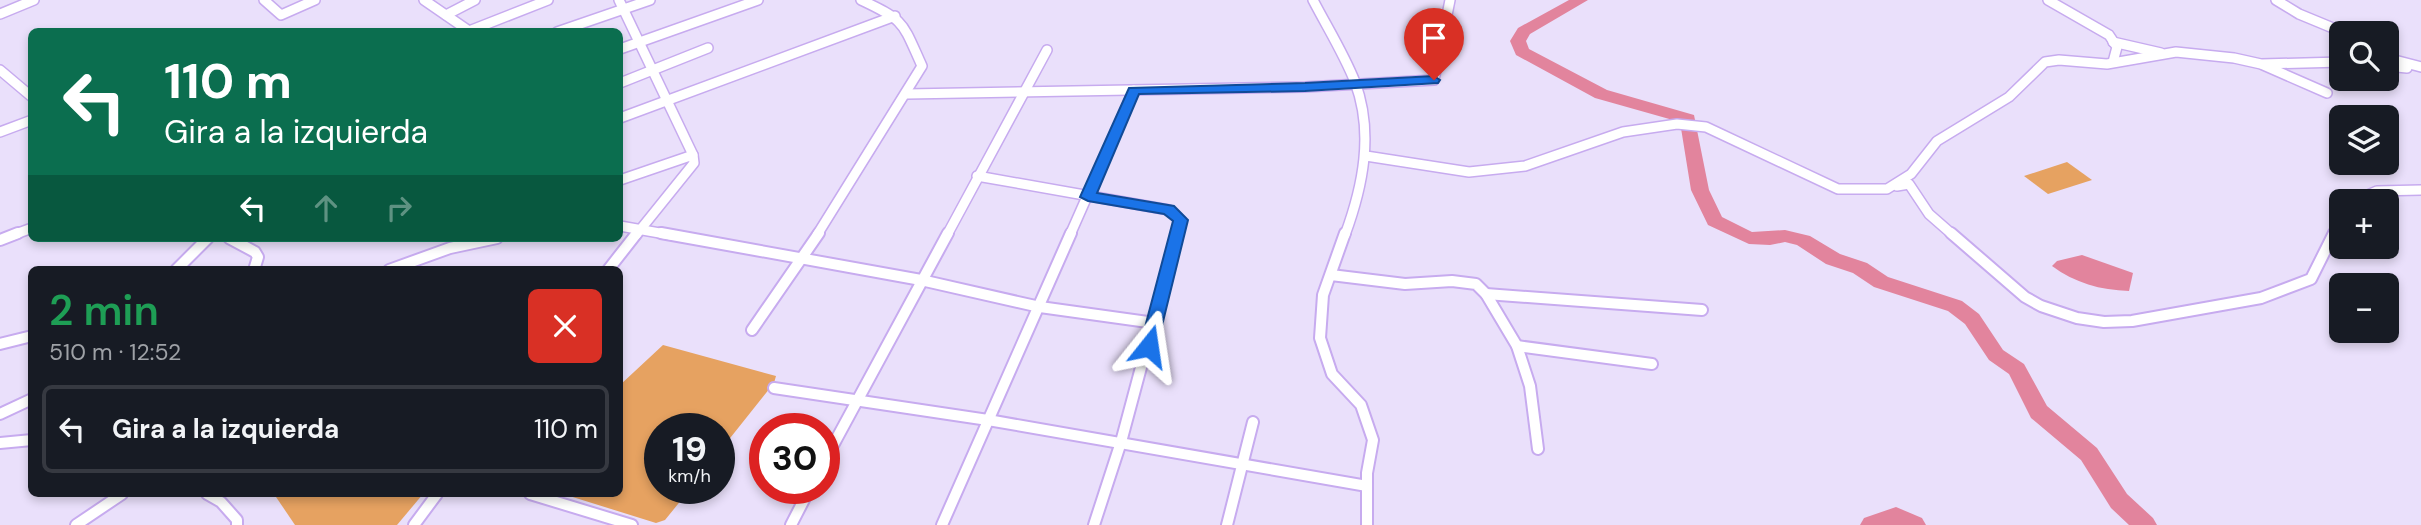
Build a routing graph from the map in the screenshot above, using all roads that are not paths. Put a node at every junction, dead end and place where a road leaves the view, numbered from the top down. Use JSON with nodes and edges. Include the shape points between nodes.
{"nodes":[{"id":1,"x":34,"y":0,"type":"edge"},
{"id":2,"x":264,"y":0,"type":"edge"},
{"id":3,"x":315,"y":0,"type":"edge"},
{"id":4,"x":424,"y":0,"type":"edge"},
{"id":5,"x":475,"y":0,"type":"edge"},
{"id":6,"x":548,"y":0,"type":"edge"},
{"id":7,"x":650,"y":0,"type":"edge"},
{"id":8,"x":758,"y":0,"type":"edge"},
{"id":9,"x":861,"y":0,"type":"edge"},
{"id":10,"x":1313,"y":0,"type":"edge"},
{"id":11,"x":1450,"y":0,"type":"edge"},
{"id":12,"x":2048,"y":0,"type":"edge"},
{"id":13,"x":2276,"y":0,"type":"edge"},
{"id":14,"x":622,"y":4,"type":"edge"},
{"id":15,"x":0,"y":13,"type":"edge"},
{"id":16,"x":446,"y":15,"type":"junction"},
{"id":17,"x":895,"y":16,"type":"junction"},
{"id":18,"x":2329,"y":26,"type":"edge"},
{"id":19,"x":465,"y":28,"type":"edge"},
{"id":20,"x":489,"y":28,"type":"edge"},
{"id":21,"x":566,"y":28,"type":"edge"},
{"id":22,"x":2113,"y":41,"type":"junction"},
{"id":23,"x":640,"y":42,"type":"junction"},
{"id":24,"x":623,"y":48,"type":"edge"},
{"id":25,"x":708,"y":48,"type":"dead end"},
{"id":26,"x":1047,"y":50,"type":"dead end"},
{"id":27,"x":2165,"y":54,"type":"junction"},
{"id":28,"x":2113,"y":62,"type":"junction"},
{"id":29,"x":2329,"y":62,"type":"edge"},
{"id":30,"x":2399,"y":62,"type":"edge"},
{"id":31,"x":2261,"y":64,"type":"junction"},
{"id":32,"x":2399,"y":67,"type":"edge"},
{"id":33,"x":2421,"y":68,"type":"edge"},
{"id":34,"x":0,"y":69,"type":"edge"},
{"id":35,"x":653,"y":69,"type":"junction"},
{"id":36,"x":623,"y":82,"type":"edge"},
{"id":37,"x":1355,"y":83,"type":"junction"},
{"id":38,"x":1134,"y":90,"type":"junction"},
{"id":39,"x":1024,"y":93,"type":"junction"},
{"id":40,"x":2327,"y":93,"type":"dead end"},
{"id":41,"x":28,"y":94,"type":"edge"},
{"id":42,"x":907,"y":94,"type":"junction"},
{"id":43,"x":667,"y":100,"type":"junction"},
{"id":44,"x":623,"y":117,"type":"edge"},
{"id":45,"x":28,"y":122,"type":"edge"},
{"id":46,"x":0,"y":132,"type":"edge"},
{"id":47,"x":693,"y":155,"type":"junction"},
{"id":48,"x":1366,"y":156,"type":"junction"},
{"id":49,"x":977,"y":176,"type":"junction"},
{"id":50,"x":623,"y":179,"type":"edge"},
{"id":51,"x":1887,"y":189,"type":"junction"},
{"id":52,"x":2399,"y":189,"type":"edge"},
{"id":53,"x":2421,"y":190,"type":"edge"},
{"id":54,"x":1088,"y":197,"type":"junction"},
{"id":55,"x":623,"y":226,"type":"edge"},
{"id":56,"x":641,"y":229,"type":"junction"},
{"id":57,"x":28,"y":230,"type":"edge"},
{"id":58,"x":0,"y":240,"type":"edge"},
{"id":59,"x":204,"y":242,"type":"edge"},
{"id":60,"x":236,"y":242,"type":"edge"},
{"id":61,"x":476,"y":242,"type":"edge"},
{"id":62,"x":2329,"y":243,"type":"edge"},
{"id":63,"x":803,"y":258,"type":"junction"},
{"id":64,"x":180,"y":266,"type":"edge"},
{"id":65,"x":255,"y":266,"type":"edge"},
{"id":66,"x":401,"y":266,"type":"edge"},
{"id":67,"x":611,"y":266,"type":"edge"},
{"id":68,"x":1332,"y":275,"type":"junction"},
{"id":69,"x":921,"y":280,"type":"junction"},
{"id":70,"x":1486,"y":294,"type":"junction"},
{"id":71,"x":1040,"y":307,"type":"junction"},
{"id":72,"x":1702,"y":310,"type":"dead end"},
{"id":73,"x":1155,"y":323,"type":"junction"},
{"id":74,"x":752,"y":330,"type":"dead end"},
{"id":75,"x":28,"y":337,"type":"edge"},
{"id":76,"x":0,"y":344,"type":"edge"},
{"id":77,"x":1517,"y":346,"type":"junction"},
{"id":78,"x":1652,"y":364,"type":"dead end"},
{"id":79,"x":774,"y":388,"type":"dead end"},
{"id":80,"x":28,"y":401,"type":"edge"},
{"id":81,"x":856,"y":402,"type":"junction"},
{"id":82,"x":0,"y":414,"type":"edge"},
{"id":83,"x":988,"y":420,"type":"junction"},
{"id":84,"x":1253,"y":422,"type":"dead end"},
{"id":85,"x":840,"y":432,"type":"edge"},
{"id":86,"x":28,"y":440,"type":"edge"},
{"id":87,"x":1121,"y":442,"type":"junction"},
{"id":88,"x":0,"y":443,"type":"edge"},
{"id":89,"x":1538,"y":449,"type":"dead end"},
{"id":90,"x":1242,"y":464,"type":"junction"},
{"id":91,"x":1367,"y":486,"type":"junction"},
{"id":92,"x":118,"y":497,"type":"edge"},
{"id":93,"x":212,"y":497,"type":"edge"},
{"id":94,"x":434,"y":497,"type":"edge"},
{"id":95,"x":540,"y":497,"type":"edge"},
{"id":96,"x":802,"y":504,"type":"edge"},
{"id":97,"x":76,"y":525,"type":"edge"},
{"id":98,"x":237,"y":525,"type":"edge"},
{"id":99,"x":414,"y":525,"type":"edge"},
{"id":100,"x":629,"y":525,"type":"edge"},
{"id":101,"x":791,"y":525,"type":"edge"},
{"id":102,"x":942,"y":525,"type":"edge"},
{"id":103,"x":1094,"y":525,"type":"edge"},
{"id":104,"x":1227,"y":525,"type":"edge"},
{"id":105,"x":1367,"y":525,"type":"edge"}],
"edges":[{"from":1,"to":15,"type":"street"},
{"from":2,"to":3,"type":"street","via":[[281,15]]},
{"from":4,"to":16,"type":"street"},
{"from":5,"to":16,"type":"street"},
{"from":6,"to":20,"type":"street"},
{"from":7,"to":14,"type":"street"},
{"from":8,"to":23,"type":"street"},
{"from":9,"to":17,"type":"street"},
{"from":10,"to":37,"type":"street"},
{"from":11,"to":37,"type":"street","via":[[1434,80]]},
{"from":12,"to":22,"type":"street"},
{"from":13,"to":18,"type":"street"},
{"from":14,"to":21,"type":"street"},
{"from":14,"to":23,"type":"street"},
{"from":16,"to":19,"type":"street"},
{"from":17,"to":42,"type":"street","via":[[922,66]]},
{"from":17,"to":43,"type":"street"},
{"from":22,"to":27,"type":"street"},
{"from":22,"to":28,"type":"street","via":[[2117,47]]},
{"from":23,"to":24,"type":"street"},
{"from":23,"to":35,"type":"street"},
{"from":25,"to":35,"type":"street"},
{"from":26,"to":39,"type":"street"},
{"from":27,"to":28,"type":"street"},
{"from":27,"to":31,"type":"street"},
{"from":28,"to":51,"type":"street","via":[[2045,62],[2009,97],[1937,141],[1911,174]]},
{"from":29,"to":31,"type":"street"},
{"from":30,"to":33,"type":"street"},
{"from":31,"to":40,"type":"street"},
{"from":32,"to":33,"type":"street"},
{"from":34,"to":41,"type":"street"},
{"from":35,"to":36,"type":"street"},
{"from":35,"to":43,"type":"street"},
{"from":37,"to":38,"type":"street"},
{"from":37,"to":48,"type":"street"},
{"from":38,"to":39,"type":"street"},
{"from":38,"to":54,"type":"street"},
{"from":39,"to":42,"type":"street"},
{"from":39,"to":49,"type":"street"},
{"from":42,"to":63,"type":"street"},
{"from":43,"to":44,"type":"street"},
{"from":43,"to":47,"type":"street"},
{"from":45,"to":46,"type":"street"},
{"from":47,"to":50,"type":"street"},
{"from":47,"to":56,"type":"street","via":[[692,168]]},
{"from":48,"to":51,"type":"street","via":[[1469,172],[1525,166],[1623,132],[1677,124],[1706,127],[1838,189]]},
{"from":48,"to":68,"type":"street"},
{"from":49,"to":54,"type":"street"},
{"from":49,"to":69,"type":"street"},
{"from":51,"to":62,"type":"street","via":[[1909,184],[1930,214],[2025,297],[2062,314],[2104,322],[2261,298],[2311,279]]},
{"from":52,"to":53,"type":"street"},
{"from":54,"to":71,"type":"street"},
{"from":54,"to":73,"type":"street","via":[[1169,210],[1179,217],[1181,226]]},
{"from":55,"to":56,"type":"street"},
{"from":56,"to":63,"type":"street"},
{"from":56,"to":67,"type":"street"},
{"from":57,"to":58,"type":"street"},
{"from":59,"to":64,"type":"street"},
{"from":60,"to":65,"type":"street","via":[[255,252]]},
{"from":61,"to":66,"type":"street"},
{"from":63,"to":69,"type":"street"},
{"from":63,"to":74,"type":"street"},
{"from":68,"to":70,"type":"street","via":[[1405,284],[1464,281],[1476,284]]},
{"from":68,"to":91,"type":"street","via":[[1323,295],[1320,338],[1332,374],[1361,405],[1369,423],[1373,440]]},
{"from":69,"to":71,"type":"street"},
{"from":69,"to":81,"type":"street"},
{"from":70,"to":72,"type":"street"},
{"from":70,"to":77,"type":"street"},
{"from":71,"to":73,"type":"street"},
{"from":71,"to":83,"type":"street"},
{"from":73,"to":87,"type":"street"},
{"from":75,"to":76,"type":"street"},
{"from":77,"to":78,"type":"street"},
{"from":77,"to":89,"type":"street","via":[[1530,386]]},
{"from":79,"to":81,"type":"street"},
{"from":80,"to":82,"type":"street"},
{"from":81,"to":83,"type":"street"},
{"from":81,"to":85,"type":"street"},
{"from":83,"to":87,"type":"street"},
{"from":83,"to":102,"type":"street"},
{"from":84,"to":90,"type":"street"},
{"from":86,"to":88,"type":"street"},
{"from":87,"to":90,"type":"street"},
{"from":87,"to":103,"type":"street"},
{"from":90,"to":91,"type":"street"},
{"from":90,"to":104,"type":"street"},
{"from":91,"to":105,"type":"street"},
{"from":92,"to":97,"type":"street"},
{"from":93,"to":98,"type":"street"},
{"from":94,"to":99,"type":"street"},
{"from":95,"to":100,"type":"street"},
{"from":96,"to":101,"type":"street"}]}
